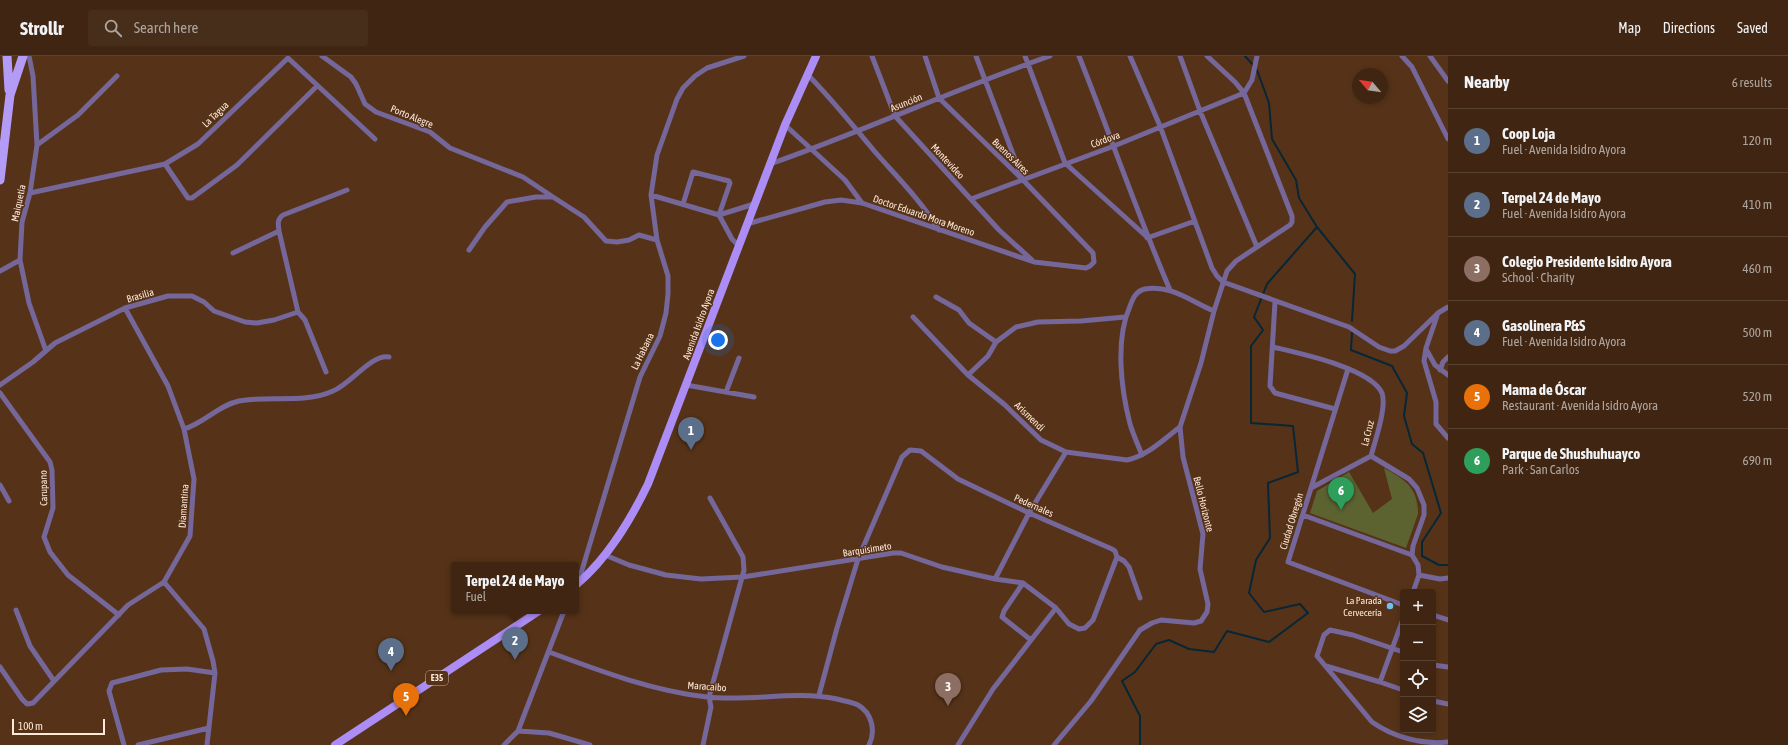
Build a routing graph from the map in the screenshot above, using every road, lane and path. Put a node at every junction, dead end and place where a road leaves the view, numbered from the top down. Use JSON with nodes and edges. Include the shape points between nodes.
{"nodes":[{"id":1,"x":7,"y":56,"type":"edge"},
{"id":2,"x":23,"y":56,"type":"edge"},
{"id":3,"x":29,"y":56,"type":"edge"},
{"id":4,"x":322,"y":56,"type":"edge"},
{"id":5,"x":744,"y":56,"type":"edge"},
{"id":6,"x":816,"y":56,"type":"edge"},
{"id":7,"x":872,"y":56,"type":"edge"},
{"id":8,"x":925,"y":56,"type":"edge"},
{"id":9,"x":976,"y":56,"type":"edge"},
{"id":10,"x":1025,"y":56,"type":"edge"},
{"id":11,"x":1050,"y":56,"type":"edge"},
{"id":12,"x":1079,"y":56,"type":"edge"},
{"id":13,"x":1130,"y":56,"type":"edge"},
{"id":14,"x":1180,"y":56,"type":"edge"},
{"id":15,"x":1207,"y":56,"type":"edge"},
{"id":16,"x":1257,"y":56,"type":"edge"},
{"id":17,"x":1402,"y":56,"type":"edge"},
{"id":18,"x":1430,"y":56,"type":"edge"},
{"id":19,"x":1028,"y":64,"type":"junction"},
{"id":20,"x":807,"y":74,"type":"junction"},
{"id":21,"x":117,"y":76,"type":"dead end"},
{"id":22,"x":985,"y":81,"type":"junction"},
{"id":23,"x":1448,"y":82,"type":"edge"},
{"id":24,"x":318,"y":86,"type":"junction"},
{"id":25,"x":1244,"y":93,"type":"junction"},
{"id":26,"x":10,"y":95,"type":"junction"},
{"id":27,"x":939,"y":98,"type":"junction"},
{"id":28,"x":1200,"y":111,"type":"junction"},
{"id":29,"x":894,"y":116,"type":"junction"},
{"id":30,"x":785,"y":125,"type":"junction"},
{"id":31,"x":1160,"y":126,"type":"junction"},
{"id":32,"x":858,"y":132,"type":"junction"},
{"id":33,"x":375,"y":139,"type":"dead end"},
{"id":34,"x":1448,"y":139,"type":"edge"},
{"id":35,"x":37,"y":145,"type":"junction"},
{"id":36,"x":1114,"y":146,"type":"junction"},
{"id":37,"x":811,"y":150,"type":"junction"},
{"id":38,"x":1066,"y":162,"type":"junction"},
{"id":39,"x":165,"y":164,"type":"junction"},
{"id":40,"x":770,"y":164,"type":"junction"},
{"id":41,"x":0,"y":180,"type":"edge"},
{"id":42,"x":1023,"y":180,"type":"junction"},
{"id":43,"x":347,"y":190,"type":"dead end"},
{"id":44,"x":30,"y":193,"type":"junction"},
{"id":45,"x":651,"y":195,"type":"junction"},
{"id":46,"x":553,"y":197,"type":"junction"},
{"id":47,"x":971,"y":199,"type":"junction"},
{"id":48,"x":862,"y":203,"type":"junction"},
{"id":49,"x":683,"y":204,"type":"junction"},
{"id":50,"x":754,"y":204,"type":"junction"},
{"id":51,"x":719,"y":215,"type":"junction"},
{"id":52,"x":1195,"y":221,"type":"junction"},
{"id":53,"x":746,"y":224,"type":"junction"},
{"id":54,"x":280,"y":231,"type":"junction"},
{"id":55,"x":940,"y":231,"type":"junction"},
{"id":56,"x":1148,"y":238,"type":"junction"},
{"id":57,"x":657,"y":240,"type":"junction"},
{"id":58,"x":738,"y":245,"type":"junction"},
{"id":59,"x":1257,"y":247,"type":"junction"},
{"id":60,"x":469,"y":250,"type":"dead end"},
{"id":61,"x":233,"y":253,"type":"dead end"},
{"id":62,"x":20,"y":260,"type":"junction"},
{"id":63,"x":1034,"y":262,"type":"junction"},
{"id":64,"x":1094,"y":262,"type":"joint"},
{"id":65,"x":0,"y":271,"type":"edge"},
{"id":66,"x":1223,"y":282,"type":"junction"},
{"id":67,"x":1170,"y":290,"type":"junction"},
{"id":68,"x":936,"y":297,"type":"dead end"},
{"id":69,"x":1275,"y":302,"type":"junction"},
{"id":70,"x":1448,"y":306,"type":"edge"},
{"id":71,"x":125,"y":308,"type":"junction"},
{"id":72,"x":1214,"y":311,"type":"junction"},
{"id":73,"x":298,"y":312,"type":"junction"},
{"id":74,"x":1438,"y":313,"type":"junction"},
{"id":75,"x":913,"y":317,"type":"dead end"},
{"id":76,"x":1125,"y":317,"type":"junction"},
{"id":77,"x":996,"y":342,"type":"junction"},
{"id":78,"x":1273,"y":347,"type":"junction"},
{"id":79,"x":1426,"y":348,"type":"junction"},
{"id":80,"x":46,"y":350,"type":"junction"},
{"id":81,"x":389,"y":357,"type":"dead end"},
{"id":82,"x":1448,"y":357,"type":"edge"},
{"id":83,"x":739,"y":358,"type":"dead end"},
{"id":84,"x":1348,"y":369,"type":"junction"},
{"id":85,"x":1440,"y":370,"type":"junction"},
{"id":86,"x":326,"y":372,"type":"dead end"},
{"id":87,"x":968,"y":375,"type":"junction"},
{"id":88,"x":1448,"y":375,"type":"edge"},
{"id":89,"x":0,"y":385,"type":"edge"},
{"id":90,"x":686,"y":385,"type":"junction"},
{"id":91,"x":726,"y":392,"type":"junction"},
{"id":92,"x":0,"y":393,"type":"edge"},
{"id":93,"x":754,"y":397,"type":"dead end"},
{"id":94,"x":1335,"y":409,"type":"junction"},
{"id":95,"x":1180,"y":426,"type":"junction"},
{"id":96,"x":184,"y":429,"type":"junction"},
{"id":97,"x":1448,"y":438,"type":"edge"},
{"id":98,"x":1066,"y":452,"type":"junction"},
{"id":99,"x":1142,"y":455,"type":"junction"},
{"id":100,"x":1371,"y":456,"type":"junction"},
{"id":101,"x":0,"y":485,"type":"edge"},
{"id":102,"x":1311,"y":488,"type":"junction"},
{"id":103,"x":710,"y":498,"type":"dead end"},
{"id":104,"x":9,"y":501,"type":"dead end"},
{"id":105,"x":1029,"y":513,"type":"junction"},
{"id":106,"x":1303,"y":515,"type":"junction"},
{"id":107,"x":605,"y":555,"type":"junction"},
{"id":108,"x":1412,"y":555,"type":"junction"},
{"id":109,"x":1117,"y":557,"type":"junction"},
{"id":110,"x":858,"y":559,"type":"junction"},
{"id":111,"x":1419,"y":575,"type":"junction"},
{"id":112,"x":579,"y":577,"type":"edge"},
{"id":113,"x":743,"y":577,"type":"junction"},
{"id":114,"x":1448,"y":578,"type":"edge"},
{"id":115,"x":995,"y":579,"type":"junction"},
{"id":116,"x":164,"y":582,"type":"junction"},
{"id":117,"x":579,"y":582,"type":"edge"},
{"id":118,"x":1023,"y":583,"type":"junction"},
{"id":119,"x":1414,"y":589,"type":"edge"},
{"id":120,"x":1140,"y":598,"type":"dead end"},
{"id":121,"x":1400,"y":604,"type":"edge"},
{"id":122,"x":1056,"y":608,"type":"junction"},
{"id":123,"x":16,"y":610,"type":"dead end"},
{"id":124,"x":534,"y":614,"type":"edge"},
{"id":125,"x":563,"y":614,"type":"edge"},
{"id":126,"x":119,"y":615,"type":"junction"},
{"id":127,"x":1436,"y":616,"type":"edge"},
{"id":128,"x":1448,"y":620,"type":"edge"},
{"id":129,"x":1401,"y":625,"type":"edge"},
{"id":130,"x":1031,"y":640,"type":"junction"},
{"id":131,"x":1392,"y":648,"type":"junction"},
{"id":132,"x":1400,"y":651,"type":"edge"},
{"id":133,"x":549,"y":652,"type":"junction"},
{"id":134,"x":1436,"y":665,"type":"edge"},
{"id":135,"x":1326,"y":666,"type":"junction"},
{"id":136,"x":0,"y":667,"type":"edge"},
{"id":137,"x":1448,"y":667,"type":"edge"},
{"id":138,"x":214,"y":673,"type":"junction"},
{"id":139,"x":54,"y":681,"type":"junction"},
{"id":140,"x":1380,"y":682,"type":"junction"},
{"id":141,"x":1400,"y":689,"type":"edge"},
{"id":142,"x":819,"y":695,"type":"junction"},
{"id":143,"x":709,"y":697,"type":"junction"},
{"id":144,"x":1436,"y":702,"type":"edge"},
{"id":145,"x":1448,"y":704,"type":"edge"},
{"id":146,"x":209,"y":728,"type":"junction"},
{"id":147,"x":518,"y":731,"type":"junction"},
{"id":148,"x":1448,"y":742,"type":"edge"},
{"id":149,"x":124,"y":745,"type":"edge"},
{"id":150,"x":138,"y":745,"type":"edge"},
{"id":151,"x":207,"y":745,"type":"edge"},
{"id":152,"x":335,"y":745,"type":"edge"},
{"id":153,"x":504,"y":745,"type":"edge"},
{"id":154,"x":590,"y":745,"type":"edge"},
{"id":155,"x":703,"y":745,"type":"edge"},
{"id":156,"x":869,"y":745,"type":"edge"},
{"id":157,"x":958,"y":745,"type":"edge"},
{"id":158,"x":1054,"y":745,"type":"edge"}],
"edges":[{"from":1,"to":26,"type":"highway"},
{"from":2,"to":26,"type":"highway"},
{"from":3,"to":35,"type":"street","name":"Maiquetía","via":[[33,76]]},
{"from":4,"to":46,"type":"street","name":"Porto Alegre","via":[[351,77],[365,104],[376,112],[430,132],[450,148],[524,177]]},
{"from":5,"to":45,"type":"street","name":"La Habana","via":[[707,68],[683,88],[667,123],[657,156]]},
{"from":6,"to":20,"type":"main road","name":"Avenida Isidro Ayora"},
{"from":7,"to":29,"type":"street","name":"Montevideo"},
{"from":8,"to":27,"type":"street","name":"Buenos Aires"},
{"from":9,"to":22,"type":"street"},
{"from":10,"to":19,"type":"street"},
{"from":11,"to":19,"type":"street","name":"Asunción"},
{"from":12,"to":36,"type":"street"},
{"from":13,"to":31,"type":"street"},
{"from":14,"to":28,"type":"street"},
{"from":15,"to":25,"type":"street"},
{"from":16,"to":25,"type":"street","via":[[1252,80]]},
{"from":17,"to":34,"type":"street","via":[[1412,67]]},
{"from":18,"to":23,"type":"street"},
{"from":19,"to":22,"type":"street","name":"Asunción"},
{"from":19,"to":38,"type":"street"},
{"from":20,"to":30,"type":"main road","name":"Avenida Isidro Ayora"},
{"from":20,"to":32,"type":"street","via":[[834,101]]},
{"from":21,"to":35,"type":"street","via":[[78,115]]},
{"from":22,"to":27,"type":"street","name":"Asunción"},
{"from":22,"to":42,"type":"street"},
{"from":24,"to":33,"type":"street","name":"La Tagua"},
{"from":24,"to":39,"type":"street","name":"La Tagua","via":[[288,58],[198,144]]},
{"from":24,"to":39,"type":"street","via":[[237,165],[192,198],[188,198]]},
{"from":25,"to":28,"type":"street","name":"Córdova"},
{"from":25,"to":59,"type":"street","name":"Bello Horizonte","via":[[1292,216],[1292,222]]},
{"from":26,"to":41,"type":"highway"},
{"from":27,"to":29,"type":"street","name":"Asunción"},
{"from":27,"to":42,"type":"street","name":"Buenos Aires"},
{"from":28,"to":31,"type":"street","name":"Córdova"},
{"from":28,"to":59,"type":"street"},
{"from":29,"to":32,"type":"street","name":"Asunción"},
{"from":29,"to":47,"type":"street","name":"Montevideo"},
{"from":30,"to":37,"type":"street"},
{"from":30,"to":40,"type":"main road","name":"Avenida Isidro Ayora"},
{"from":31,"to":36,"type":"street","name":"Córdova"},
{"from":31,"to":52,"type":"street"},
{"from":32,"to":37,"type":"street","name":"Asunción"},
{"from":32,"to":55,"type":"street","via":[[930,215]]},
{"from":35,"to":44,"type":"street","name":"Maiquetía"},
{"from":36,"to":38,"type":"street","name":"Córdova"},
{"from":36,"to":56,"type":"street"},
{"from":37,"to":40,"type":"street","name":"Asunción"},
{"from":37,"to":48,"type":"street","via":[[845,180]]},
{"from":38,"to":42,"type":"street","name":"Córdova"},
{"from":38,"to":56,"type":"street"},
{"from":39,"to":44,"type":"street","name":"La Tagua"},
{"from":40,"to":50,"type":"main road","name":"Avenida Isidro Ayora"},
{"from":42,"to":47,"type":"street","name":"Córdova"},
{"from":42,"to":64,"type":"street","name":"Buenos Aires","via":[[1093,253]]},
{"from":43,"to":54,"type":"street","via":[[283,215],[278,222]]},
{"from":44,"to":62,"type":"street","name":"Maiquetía","via":[[22,222]]},
{"from":45,"to":49,"type":"street"},
{"from":45,"to":57,"type":"street","name":"La Habana"},
{"from":46,"to":57,"type":"street","via":[[584,217],[606,241],[629,240],[639,235]]},
{"from":46,"to":60,"type":"street","via":[[508,202],[485,227]]},
{"from":47,"to":63,"type":"street","name":"Montevideo","via":[[998,230]]},
{"from":48,"to":53,"type":"street","name":"Doctor Eduardo Mora Moreno","via":[[841,200],[825,202]]},
{"from":48,"to":55,"type":"street","name":"Doctor Eduardo Mora Moreno"},
{"from":49,"to":51,"type":"street"},
{"from":49,"to":51,"type":"street","via":[[693,172],[729,181]]},
{"from":50,"to":51,"type":"street"},
{"from":50,"to":53,"type":"main road","name":"Avenida Isidro Ayora"},
{"from":51,"to":58,"type":"street"},
{"from":52,"to":56,"type":"street"},
{"from":52,"to":66,"type":"street","via":[[1212,268]]},
{"from":53,"to":58,"type":"main road","name":"Avenida Isidro Ayora"},
{"from":54,"to":61,"type":"street"},
{"from":54,"to":73,"type":"street"},
{"from":55,"to":63,"type":"street","name":"Doctor Eduardo Mora Moreno"},
{"from":56,"to":67,"type":"street"},
{"from":57,"to":112,"type":"street","name":"La Habana","via":[[668,276],[666,313],[660,336],[640,376]]},
{"from":58,"to":90,"type":"main road","name":"Avenida Isidro Ayora"},
{"from":59,"to":66,"type":"street","name":"Bello Horizonte","via":[[1236,261]]},
{"from":62,"to":65,"type":"street"},
{"from":62,"to":80,"type":"street","name":"Maiquetía","via":[[29,303]]},
{"from":63,"to":64,"type":"street","name":"Doctor Eduardo Mora Moreno","via":[[1086,268]]},
{"from":66,"to":69,"type":"street"},
{"from":66,"to":72,"type":"street","name":"Bello Horizonte"},
{"from":67,"to":72,"type":"street"},
{"from":67,"to":76,"type":"street","via":[[1154,288],[1140,291],[1133,298]]},
{"from":68,"to":77,"type":"street","via":[[959,310],[969,323]]},
{"from":69,"to":74,"type":"street","via":[[1349,327],[1379,347],[1390,351],[1404,346]]},
{"from":69,"to":78,"type":"street"},
{"from":70,"to":74,"type":"street"},
{"from":71,"to":73,"type":"street","name":"Brasilia","via":[[168,296],[192,296],[214,311],[245,322],[274,320]]},
{"from":71,"to":80,"type":"street","name":"Brasilia"},
{"from":71,"to":96,"type":"street","name":"Diamantina","via":[[168,386]]},
{"from":72,"to":95,"type":"street","name":"Bello Horizonte","via":[[1201,363]]},
{"from":73,"to":86,"type":"street","via":[[305,320]]},
{"from":74,"to":79,"type":"street"},
{"from":75,"to":87,"type":"street","name":"Arismendi"},
{"from":76,"to":77,"type":"street","via":[[1038,322],[1016,327]]},
{"from":76,"to":99,"type":"street","via":[[1121,339],[1122,380],[1130,424]]},
{"from":77,"to":87,"type":"street","via":[[988,356]]},
{"from":78,"to":84,"type":"street","name":"La Cruz"},
{"from":78,"to":94,"type":"street","via":[[1270,386],[1275,393]]},
{"from":79,"to":85,"type":"street","via":[[1431,360]]},
{"from":79,"to":97,"type":"street","via":[[1424,361],[1436,402],[1436,424]]},
{"from":80,"to":89,"type":"street","name":"Brasilia"},
{"from":81,"to":96,"type":"street","via":[[382,356],[344,385],[324,395],[237,402]]},
{"from":82,"to":85,"type":"street"},
{"from":83,"to":91,"type":"street"},
{"from":84,"to":94,"type":"street","name":"Ciudad Obregón"},
{"from":84,"to":100,"type":"street","name":"La Cruz","via":[[1369,379],[1382,393],[1382,409]]},
{"from":85,"to":88,"type":"street"},
{"from":87,"to":98,"type":"street","name":"Arismendi","via":[[1005,405],[1041,440]]},
{"from":90,"to":91,"type":"street"},
{"from":90,"to":107,"type":"main road","name":"Avenida Isidro Ayora","via":[[648,484]]},
{"from":91,"to":93,"type":"street"},
{"from":92,"to":126,"type":"street","name":"Carupano","via":[[50,462],[53,508],[44,537],[50,552],[68,575]]},
{"from":94,"to":102,"type":"street","name":"Ciudad Obregón"},
{"from":95,"to":99,"type":"street","name":"Arismendi"},
{"from":95,"to":158,"type":"street","name":"Bello Horizonte","via":[[1183,458],[1203,534],[1200,570],[1208,604],[1207,612],[1201,621],[1194,623],[1161,620],[1140,630],[1091,701]]},
{"from":96,"to":116,"type":"street","name":"Diamantina","via":[[194,479],[190,536]]},
{"from":98,"to":99,"type":"street","name":"Arismendi","via":[[1127,460]]},
{"from":98,"to":105,"type":"street"},
{"from":100,"to":102,"type":"street"},
{"from":100,"to":108,"type":"street","name":"La Cruz","via":[[1409,479],[1424,505],[1424,515]]},
{"from":101,"to":104,"type":"street"},
{"from":102,"to":106,"type":"street","name":"Ciudad Obregón"},
{"from":103,"to":113,"type":"street","via":[[743,557]]},
{"from":105,"to":109,"type":"street","name":"Pedernales","via":[[1112,549],[1117,553]]},
{"from":105,"to":110,"type":"street","name":"Pedernales","via":[[958,479],[921,451],[910,450],[902,458]]},
{"from":105,"to":115,"type":"street"},
{"from":106,"to":108,"type":"street"},
{"from":106,"to":121,"type":"street","name":"Ciudad Obregón","via":[[1288,562]]},
{"from":107,"to":113,"type":"street","name":"Barquisimeto","via":[[629,565],[675,577]]},
{"from":107,"to":117,"type":"main road","name":"Avenida Isidro Ayora"},
{"from":108,"to":111,"type":"street","via":[[1418,565]]},
{"from":109,"to":120,"type":"street","name":"Pedernales","via":[[1132,573]]},
{"from":109,"to":122,"type":"street","name":"Barquisimeto","via":[[1090,624],[1085,628],[1074,627]]},
{"from":110,"to":113,"type":"street","name":"Barquisimeto"},
{"from":110,"to":115,"type":"street","name":"Barquisimeto","via":[[900,553]]},
{"from":110,"to":142,"type":"street"},
{"from":111,"to":114,"type":"street"},
{"from":111,"to":119,"type":"street"},
{"from":113,"to":143,"type":"street"},
{"from":115,"to":118,"type":"street","name":"Barquisimeto"},
{"from":116,"to":126,"type":"street","via":[[128,605]]},
{"from":116,"to":138,"type":"street","via":[[204,629]]},
{"from":118,"to":122,"type":"street","name":"Barquisimeto"},
{"from":118,"to":130,"type":"street","via":[[1002,617]]},
{"from":122,"to":130,"type":"street"},
{"from":123,"to":139,"type":"street","via":[[30,646]]},
{"from":124,"to":152,"type":"main road","number":"E35"},
{"from":125,"to":133,"type":"street"},
{"from":126,"to":139,"type":"street"},
{"from":127,"to":128,"type":"street"},
{"from":129,"to":131,"type":"street"},
{"from":130,"to":157,"type":"street","via":[[984,703]]},
{"from":131,"to":132,"type":"street"},
{"from":131,"to":135,"type":"street","via":[[1330,630],[1324,636],[1317,656]]},
{"from":131,"to":140,"type":"street"},
{"from":133,"to":143,"type":"street","name":"Maracaibo","via":[[588,667],[659,688]]},
{"from":133,"to":147,"type":"street"},
{"from":134,"to":137,"type":"street"},
{"from":135,"to":140,"type":"street"},
{"from":135,"to":148,"type":"street","via":[[1372,722],[1381,729],[1415,742],[1439,745]]},
{"from":136,"to":139,"type":"street","via":[[26,704],[33,703]]},
{"from":138,"to":146,"type":"street"},
{"from":138,"to":149,"type":"street","via":[[187,668],[161,670],[112,684],[109,691]]},
{"from":140,"to":141,"type":"street"},
{"from":142,"to":143,"type":"street","name":"Maracaibo"},
{"from":142,"to":156,"type":"street","name":"Maracaibo","via":[[848,702],[866,712],[873,734]]},
{"from":143,"to":155,"type":"street","via":[[711,707]]},
{"from":144,"to":145,"type":"street"},
{"from":146,"to":150,"type":"street"},
{"from":146,"to":151,"type":"street"},
{"from":147,"to":153,"type":"street"},
{"from":147,"to":154,"type":"street","via":[[549,733]]}]}
